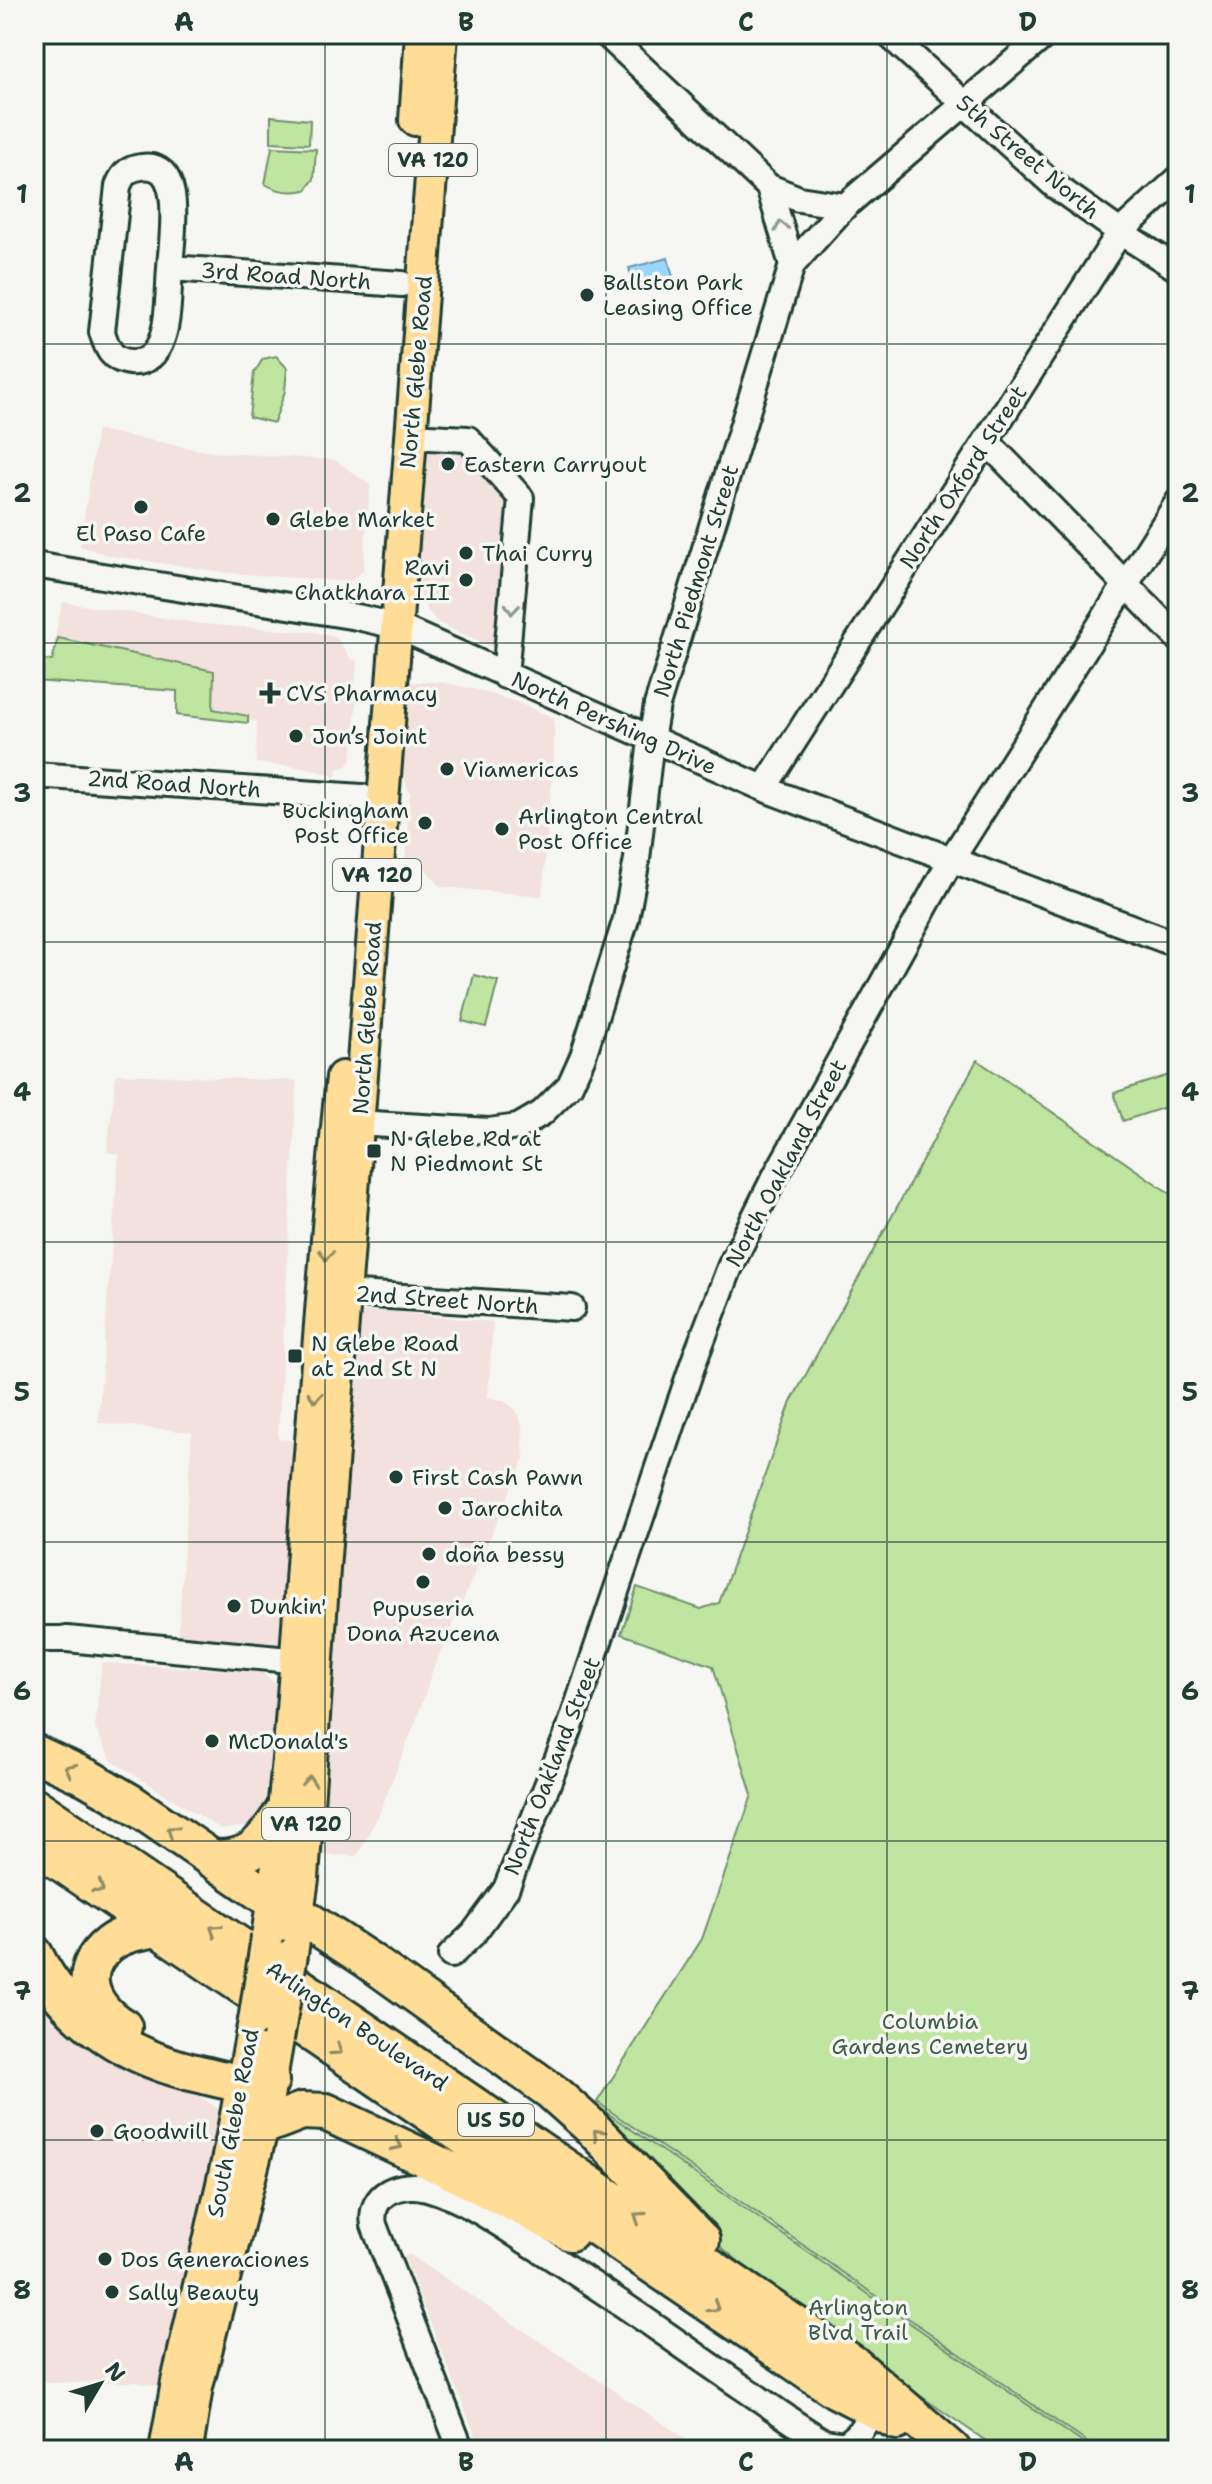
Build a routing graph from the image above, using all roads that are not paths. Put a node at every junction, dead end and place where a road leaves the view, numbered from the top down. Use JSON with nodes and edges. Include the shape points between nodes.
{"nodes":[{"id":1,"x":421,"y":34,"type":"edge"},
{"id":2,"x":442,"y":34,"type":"edge"},
{"id":3,"x":606,"y":34,"type":"edge"},
{"id":4,"x":888,"y":34,"type":"edge"},
{"id":5,"x":1046,"y":34,"type":"edge"},
{"id":6,"x":964,"y":104,"type":"junction"},
{"id":7,"x":1178,"y":179,"type":"edge"},
{"id":8,"x":769,"y":187,"type":"junction"},
{"id":9,"x":845,"y":206,"type":"junction"},
{"id":10,"x":1120,"y":232,"type":"junction"},
{"id":11,"x":792,"y":265,"type":"junction"},
{"id":12,"x":170,"y":268,"type":"junction"},
{"id":13,"x":1178,"y":269,"type":"edge"},
{"id":14,"x":413,"y":284,"type":"junction"},
{"id":15,"x":400,"y":435,"type":"junction"},
{"id":16,"x":986,"y":441,"type":"junction"},
{"id":17,"x":1178,"y":502,"type":"edge"},
{"id":18,"x":34,"y":565,"type":"edge"},
{"id":19,"x":1126,"y":584,"type":"junction"},
{"id":20,"x":386,"y":623,"type":"junction"},
{"id":21,"x":1178,"y":638,"type":"edge"},
{"id":22,"x":505,"y":676,"type":"junction"},
{"id":23,"x":651,"y":740,"type":"junction"},
{"id":24,"x":34,"y":775,"type":"edge"},
{"id":25,"x":764,"y":788,"type":"junction"},
{"id":26,"x":362,"y":797,"type":"junction"},
{"id":27,"x":951,"y":860,"type":"junction"},
{"id":28,"x":1178,"y":945,"type":"edge"},
{"id":29,"x":348,"y":1122,"type":"junction"},
{"id":30,"x":334,"y":1293,"type":"junction"},
{"id":31,"x":572,"y":1308,"type":"dead end"},
{"id":32,"x":34,"y":1639,"type":"edge"},
{"id":33,"x":306,"y":1661,"type":"junction"},
{"id":34,"x":34,"y":1753,"type":"edge"},
{"id":35,"x":34,"y":1806,"type":"edge"},
{"id":36,"x":283,"y":1813,"type":"junction"},
{"id":37,"x":34,"y":1844,"type":"edge"},
{"id":38,"x":212,"y":1859,"type":"junction"},
{"id":39,"x":285,"y":1907,"type":"junction"},
{"id":40,"x":157,"y":1928,"type":"junction"},
{"id":41,"x":279,"y":1945,"type":"joint"},
{"id":42,"x":34,"y":1954,"type":"edge"},
{"id":43,"x":451,"y":1955,"type":"dead end"},
{"id":44,"x":252,"y":2077,"type":"junction"},
{"id":45,"x":263,"y":2126,"type":"junction"},
{"id":46,"x":226,"y":2224,"type":"junction"},
{"id":47,"x":667,"y":2275,"type":"junction"},
{"id":48,"x":759,"y":2299,"type":"junction"},
{"id":49,"x":187,"y":2384,"type":"junction"},
{"id":50,"x":875,"y":2410,"type":"junction"},
{"id":51,"x":950,"y":2449,"type":"edge"},
{"id":52,"x":165,"y":2450,"type":"edge"},
{"id":53,"x":187,"y":2450,"type":"edge"},
{"id":54,"x":461,"y":2450,"type":"edge"}],
"edges":[{"from":1,"to":14,"type":"main road","name":"North Glebe Road","number":"VA 120"},
{"from":2,"to":14,"type":"main road","name":"North Glebe Road","number":"VA 120"},
{"from":3,"to":8,"type":"street"},
{"from":4,"to":6,"type":"street","name":"5th Street North"},
{"from":5,"to":6,"type":"street","name":"North Piedmont Street"},
{"from":6,"to":9,"type":"street","name":"North Piedmont Street"},
{"from":6,"to":10,"type":"street","name":"5th Street North","via":[[1055,186]]},
{"from":7,"to":10,"type":"street","name":"North Oxford Street"},
{"from":8,"to":9,"type":"street","via":[[799,199]]},
{"from":11,"to":8,"type":"street","one_way":true},
{"from":9,"to":11,"type":"street","name":"North Piedmont Street"},
{"from":10,"to":13,"type":"street","name":"5th Street North"},
{"from":10,"to":16,"type":"street","name":"North Oxford Street"},
{"from":11,"to":23,"type":"street","name":"North Piedmont Street","via":[[657,705]]},
{"from":12,"to":12,"type":"street","name":"3rd Road North","via":[[163,340],[147,361],[119,360],[107,349],[102,332],[118,186],[131,169],[160,169],[168,177],[173,193]]},
{"from":12,"to":14,"type":"street","name":"3rd Road North"},
{"from":14,"to":15,"type":"main road","name":"North Glebe Road","number":"VA 120"},
{"from":15,"to":20,"type":"main road","name":"North Glebe Road","number":"VA 120"},
{"from":15,"to":22,"type":"street","one_way":true,"via":[[468,439],[521,498]]},
{"from":16,"to":19,"type":"street"},
{"from":16,"to":25,"type":"street","name":"North Oxford Street"},
{"from":17,"to":19,"type":"street","name":"North Oakland Street"},
{"from":18,"to":20,"type":"street","name":"North Pershing Drive"},
{"from":19,"to":21,"type":"street"},
{"from":19,"to":27,"type":"street","name":"North Oakland Street"},
{"from":20,"to":22,"type":"street","name":"North Pershing Drive"},
{"from":20,"to":26,"type":"main road","name":"North Glebe Road","number":"VA 120"},
{"from":20,"to":29,"type":"main road","name":"North Glebe Road","number":"VA 120"},
{"from":22,"to":23,"type":"street","name":"North Pershing Drive"},
{"from":23,"to":25,"type":"street","name":"North Pershing Drive"},
{"from":23,"to":29,"type":"street","name":"North Piedmont Street","via":[[626,919],[570,1085],[542,1113],[518,1127],[489,1131]]},
{"from":24,"to":26,"type":"street","name":"2nd Road North"},
{"from":25,"to":27,"type":"street","name":"North Pershing Drive"},
{"from":26,"to":29,"type":"main road","name":"North Glebe Road","number":"VA 120"},
{"from":27,"to":28,"type":"street","name":"North Pershing Drive"},
{"from":27,"to":43,"type":"street","name":"North Oakland Street","via":[[730,1267],[569,1730],[506,1889]]},
{"from":29,"to":30,"type":"main road","name":"North Glebe Road","number":"VA 120"},
{"from":30,"to":31,"type":"street","name":"2nd Street North"},
{"from":30,"to":33,"type":"main road","name":"North Glebe Road","number":"VA 120"},
{"from":32,"to":33,"type":"street"},
{"from":33,"to":36,"type":"main road","name":"North Glebe Road","number":"VA 120"},
{"from":39,"to":33,"type":"main road","name":"North Glebe Road","number":"VA 120","one_way":true,"via":[[303,1879]]},
{"from":38,"to":34,"type":"highway","one_way":true,"via":[[116,1794]]},
{"from":48,"to":35,"type":"highway","name":"Arlington Boulevard","number":"US 50","one_way":true},
{"from":36,"to":38,"type":"highway","via":[[251,1852]]},
{"from":36,"to":39,"type":"main road","name":"North Glebe Road","number":"VA 120"},
{"from":37,"to":40,"type":"highway","name":"Arlington Boulevard","number":"US 50","one_way":true},
{"from":38,"to":39,"type":"highway"},
{"from":39,"to":41,"type":"main road","name":"North Glebe Road","number":"VA 120"},
{"from":48,"to":39,"type":"highway","one_way":true,"via":[[551,2091]]},
{"from":40,"to":44,"type":"highway","via":[[124,1935],[97,1956],[90,1980],[96,2003],[115,2023],[153,2042]]},
{"from":40,"to":47,"type":"highway","name":"Arlington Boulevard","number":"US 50","one_way":true},
{"from":41,"to":44,"type":"main road","name":"South Glebe Road","number":"VA 120","bridge":true,"via":[[266,2030]]},
{"from":42,"to":44,"type":"highway","via":[[61,1997],[115,2042],[175,2069]]},
{"from":44,"to":45,"type":"main road","name":"South Glebe Road","number":"VA 120"},
{"from":44,"to":46,"type":"main road","name":"South Glebe Road","number":"VA 120"},
{"from":45,"to":46,"type":"main road","name":"South Glebe Road","number":"VA 120"},
{"from":45,"to":47,"type":"highway","one_way":true,"via":[[302,2111],[326,2112]]},
{"from":46,"to":49,"type":"main road","name":"South Glebe Road","number":"VA 120"},
{"from":47,"to":50,"type":"highway","name":"Arlington Boulevard","number":"US 50","one_way":true,"via":[[835,2389]]},
{"from":48,"to":51,"type":"highway","name":"Arlington Boulevard","number":"US 50","via":[[853,2364]]},
{"from":49,"to":52,"type":"main road","name":"South Glebe Road","number":"VA 120"},
{"from":49,"to":53,"type":"main road","name":"South Glebe Road","number":"VA 120"},
{"from":50,"to":51,"type":"highway","name":"Arlington Boulevard","number":"US 50"},
{"from":50,"to":54,"type":"street","via":[[845,2445],[824,2442],[565,2265],[441,2192],[408,2185],[381,2197],[374,2225]]}]}
